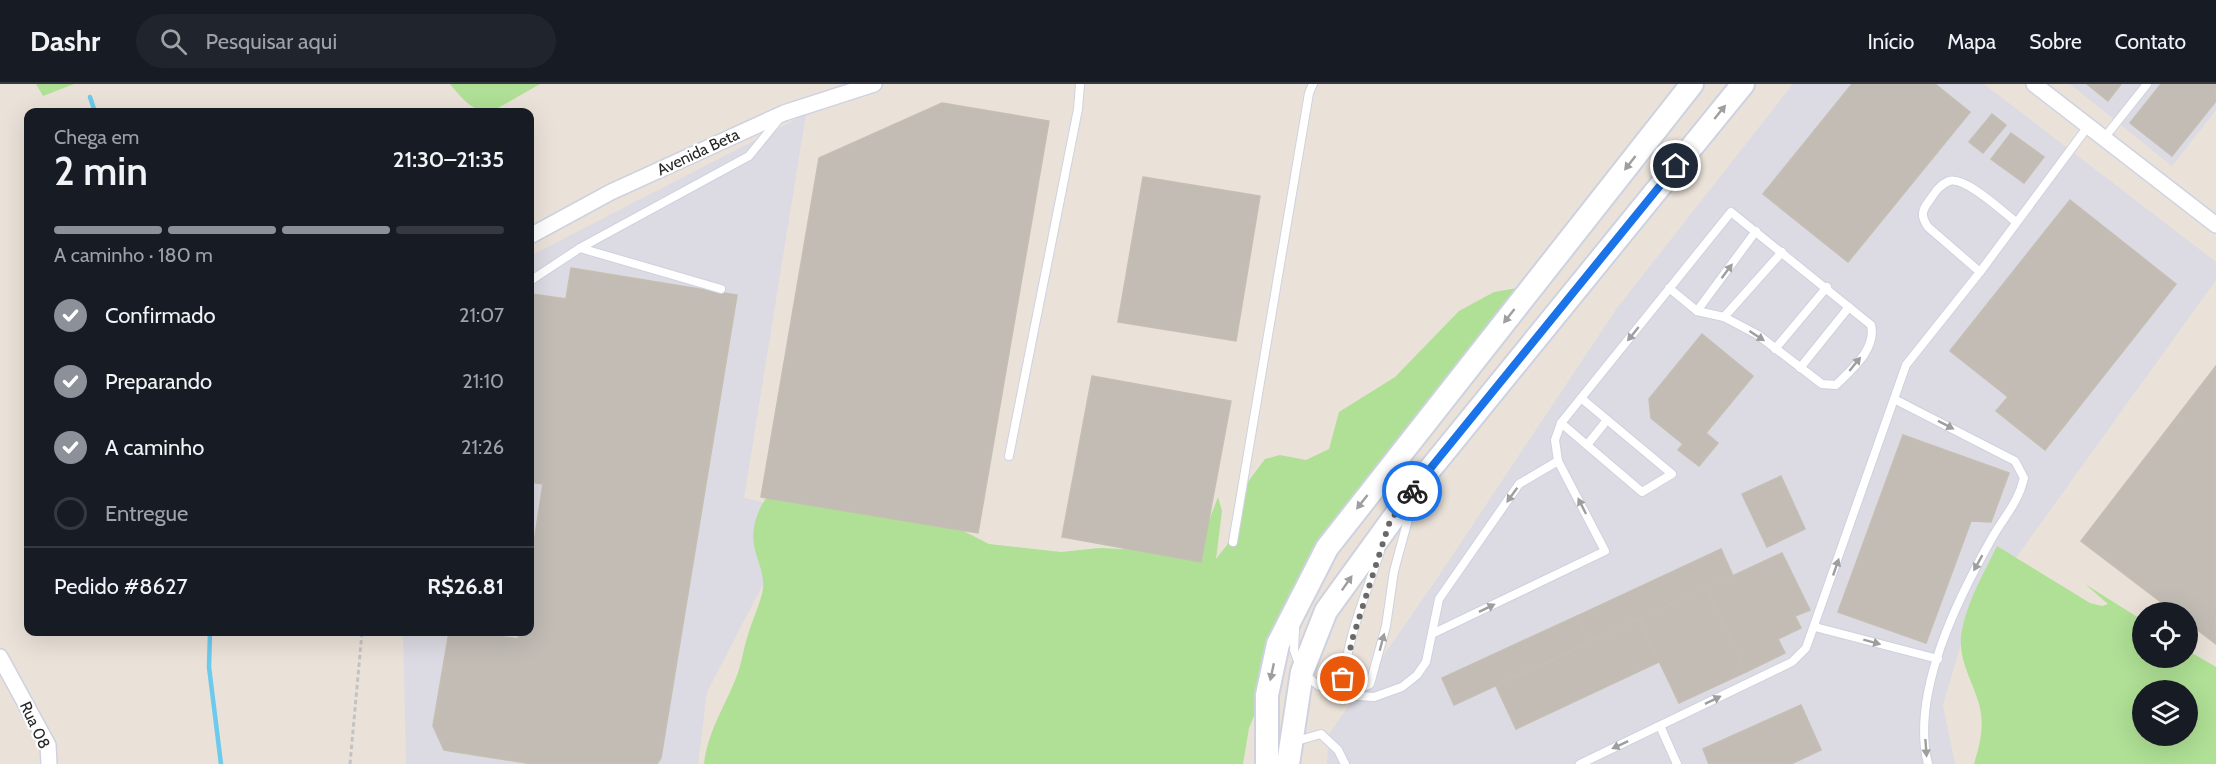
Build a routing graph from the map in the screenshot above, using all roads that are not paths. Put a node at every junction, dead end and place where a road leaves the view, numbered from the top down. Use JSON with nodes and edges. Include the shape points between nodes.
{"nodes":[{"id":1,"x":874,"y":84,"type":"edge"},
{"id":2,"x":1080,"y":84,"type":"edge"},
{"id":3,"x":1313,"y":84,"type":"edge"},
{"id":4,"x":1692,"y":84,"type":"edge"},
{"id":5,"x":1743,"y":84,"type":"edge"},
{"id":6,"x":2034,"y":84,"type":"edge"},
{"id":7,"x":2147,"y":84,"type":"edge"},
{"id":8,"x":784,"y":113,"type":"junction"},
{"id":9,"x":2089,"y":125,"type":"junction"},
{"id":10,"x":2105,"y":137,"type":"junction"},
{"id":11,"x":2016,"y":222,"type":"junction"},
{"id":12,"x":2216,"y":225,"type":"edge"},
{"id":13,"x":1756,"y":231,"type":"junction"},
{"id":14,"x":534,"y":234,"type":"edge"},
{"id":15,"x":580,"y":248,"type":"junction"},
{"id":16,"x":1782,"y":252,"type":"junction"},
{"id":17,"x":1980,"y":272,"type":"junction"},
{"id":18,"x":534,"y":278,"type":"edge"},
{"id":19,"x":1827,"y":287,"type":"junction"},
{"id":20,"x":1669,"y":288,"type":"junction"},
{"id":21,"x":721,"y":289,"type":"dead end"},
{"id":22,"x":1849,"y":307,"type":"junction"},
{"id":23,"x":1697,"y":311,"type":"junction"},
{"id":24,"x":1724,"y":317,"type":"junction"},
{"id":25,"x":1775,"y":350,"type":"junction"},
{"id":26,"x":1800,"y":368,"type":"junction"},
{"id":27,"x":1581,"y":398,"type":"junction"},
{"id":28,"x":1894,"y":399,"type":"junction"},
{"id":29,"x":1607,"y":420,"type":"junction"},
{"id":30,"x":1561,"y":423,"type":"junction"},
{"id":31,"x":1587,"y":445,"type":"junction"},
{"id":32,"x":1008,"y":456,"type":"dead end"},
{"id":33,"x":1558,"y":461,"type":"junction"},
{"id":34,"x":1418,"y":484,"type":"junction"},
{"id":35,"x":1390,"y":521,"type":"junction"},
{"id":36,"x":1233,"y":542,"type":"dead end"},
{"id":37,"x":1310,"y":581,"type":"junction"},
{"id":38,"x":1815,"y":627,"type":"junction"},
{"id":39,"x":1434,"y":633,"type":"junction"},
{"id":40,"x":0,"y":657,"type":"edge"},
{"id":41,"x":1938,"y":659,"type":"junction"},
{"id":42,"x":1302,"y":672,"type":"junction"},
{"id":43,"x":1345,"y":695,"type":"junction"},
{"id":44,"x":1660,"y":726,"type":"junction"},
{"id":45,"x":1289,"y":753,"type":"edge"},
{"id":46,"x":49,"y":763,"type":"edge"},
{"id":47,"x":1267,"y":764,"type":"edge"},
{"id":48,"x":1345,"y":764,"type":"edge"},
{"id":49,"x":1580,"y":764,"type":"edge"},
{"id":50,"x":1677,"y":764,"type":"edge"},
{"id":51,"x":1928,"y":764,"type":"edge"}],
"edges":[{"from":1,"to":8,"type":"street","name":"Avenida Beta"},
{"from":2,"to":32,"type":"lane"},
{"from":3,"to":36,"type":"lane"},
{"from":4,"to":37,"type":"main road","one_way":true,"via":[[1354,512],[1327,548]]},
{"from":34,"to":5,"type":"main road","one_way":true},
{"from":6,"to":9,"type":"street"},
{"from":7,"to":10,"type":"lane"},
{"from":8,"to":14,"type":"street","name":"Avenida Beta","via":[[611,192]]},
{"from":8,"to":15,"type":"lane","via":[[750,156]]},
{"from":9,"to":10,"type":"street"},
{"from":9,"to":11,"type":"lane"},
{"from":10,"to":12,"type":"street"},
{"from":11,"to":17,"type":"lane"},
{"from":11,"to":17,"type":"lane","via":[[1962,181],[1941,186],[1923,208],[1928,227]]},
{"from":13,"to":16,"type":"lane"},
{"from":13,"to":20,"type":"lane","via":[[1731,212]]},
{"from":23,"to":13,"type":"lane","one_way":true},
{"from":15,"to":18,"type":"lane"},
{"from":15,"to":21,"type":"lane"},
{"from":16,"to":19,"type":"lane"},
{"from":16,"to":24,"type":"lane"},
{"from":17,"to":28,"type":"lane","via":[[1906,365]]},
{"from":19,"to":22,"type":"lane"},
{"from":19,"to":25,"type":"lane"},
{"from":20,"to":23,"type":"lane"},
{"from":20,"to":27,"type":"lane","one_way":true},
{"from":22,"to":26,"type":"lane"},
{"from":26,"to":22,"type":"lane","one_way":true,"via":[[1822,384],[1836,385],[1869,348],[1874,336],[1871,325]]},
{"from":23,"to":24,"type":"lane"},
{"from":24,"to":25,"type":"lane","one_way":true,"via":[[1758,335]]},
{"from":25,"to":26,"type":"lane"},
{"from":27,"to":29,"type":"lane"},
{"from":27,"to":30,"type":"lane"},
{"from":38,"to":28,"type":"lane","one_way":true},
{"from":28,"to":41,"type":"lane","one_way":true,"via":[[2014,461],[2024,478],[2020,496],[1964,588]]},
{"from":29,"to":31,"type":"lane"},
{"from":29,"to":31,"type":"lane","via":[[1672,474],[1642,492]]},
{"from":30,"to":31,"type":"lane"},
{"from":30,"to":33,"type":"lane","via":[[1555,440]]},
{"from":33,"to":39,"type":"lane","one_way":true,"via":[[1519,484],[1439,599]]},
{"from":39,"to":33,"type":"lane","one_way":true,"via":[[1605,551]]},
{"from":34,"to":35,"type":"main road"},
{"from":43,"to":34,"type":"lane","one_way":true,"via":[[1370,684],[1386,626],[1394,571]]},
{"from":42,"to":35,"type":"main road","one_way":true,"via":[[1326,611]]},
{"from":35,"to":43,"type":"lane","via":[[1353,637],[1343,679]]},
{"from":37,"to":42,"type":"lane","via":[[1294,631],[1294,650]]},
{"from":37,"to":47,"type":"main road","one_way":true,"via":[[1278,644],[1267,695]]},
{"from":38,"to":41,"type":"lane","one_way":true},
{"from":44,"to":38,"type":"lane","one_way":true,"via":[[1792,662],[1806,648]]},
{"from":39,"to":43,"type":"lane","via":[[1426,662],[1402,687],[1374,697]]},
{"from":40,"to":46,"type":"street","name":"Rua 08","via":[[48,745]]},
{"from":41,"to":51,"type":"lane","one_way":true,"via":[[1926,707],[1924,750]]},
{"from":42,"to":43,"type":"lane","via":[[1319,686]]},
{"from":42,"to":45,"type":"main road"},
{"from":44,"to":49,"type":"lane","one_way":true},
{"from":44,"to":50,"type":"lane"},
{"from":45,"to":48,"type":"lane","via":[[1321,734],[1338,750]]}]}
